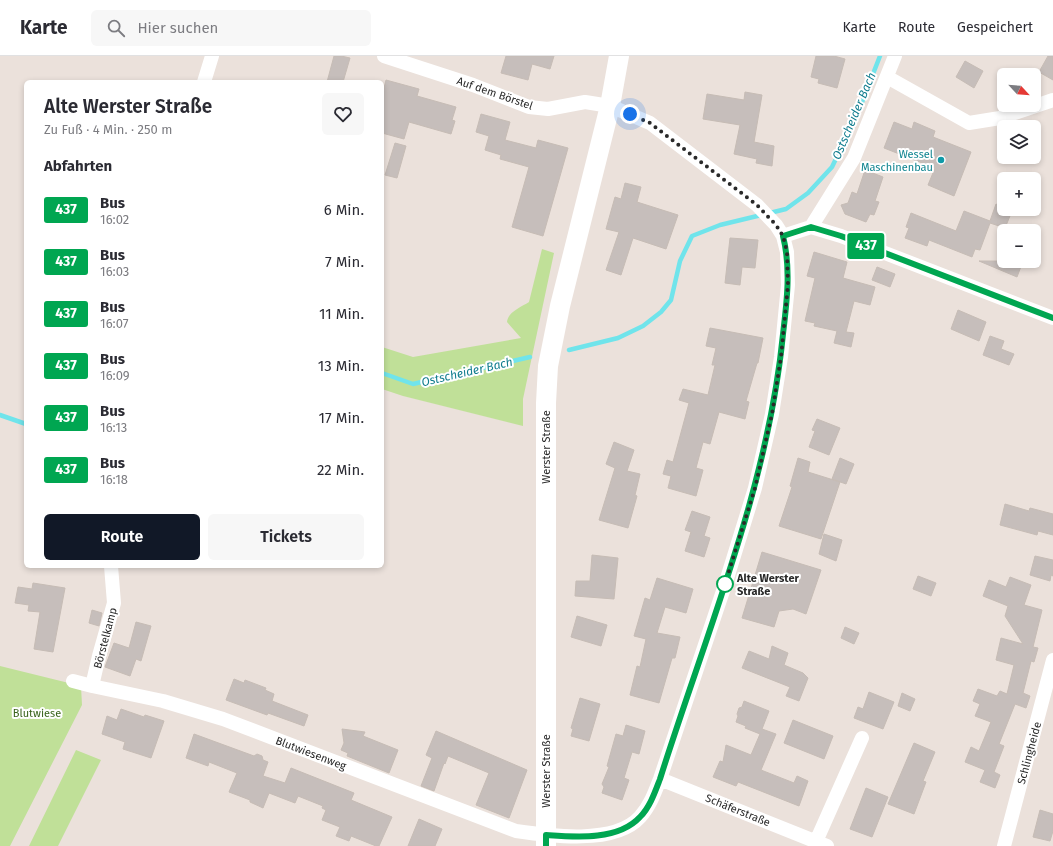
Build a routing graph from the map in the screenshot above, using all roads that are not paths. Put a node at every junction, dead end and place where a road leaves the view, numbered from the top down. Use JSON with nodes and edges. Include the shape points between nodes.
{"nodes":[{"id":1,"x":212,"y":56,"type":"edge"},
{"id":2,"x":384,"y":56,"type":"edge"},
{"id":3,"x":619,"y":56,"type":"edge"},
{"id":4,"x":895,"y":56,"type":"edge"},
{"id":5,"x":887,"y":77,"type":"junction"},
{"id":6,"x":205,"y":80,"type":"edge"},
{"id":7,"x":1053,"y":100,"type":"edge"},
{"id":8,"x":610,"y":106,"type":"junction"},
{"id":9,"x":811,"y":227,"type":"junction"},
{"id":10,"x":779,"y":230,"type":"junction"},
{"id":11,"x":1053,"y":318,"type":"edge"},
{"id":12,"x":111,"y":568,"type":"edge"},
{"id":13,"x":1053,"y":660,"type":"edge"},
{"id":14,"x":73,"y":680,"type":"dead end"},
{"id":15,"x":92,"y":686,"type":"junction"},
{"id":16,"x":862,"y":738,"type":"dead end"},
{"id":17,"x":660,"y":779,"type":"junction"},
{"id":18,"x":546,"y":841,"type":"edge"},
{"id":19,"x":819,"y":844,"type":"edge"},
{"id":20,"x":1004,"y":846,"type":"edge"}],
"edges":[{"from":1,"to":6,"type":"street"},
{"from":2,"to":8,"type":"street","name":"Auf dem Börstel","via":[[529,107],[548,108],[585,102]]},
{"from":3,"to":8,"type":"main road","name":"Werster Straße"},
{"from":4,"to":5,"type":"street"},
{"from":5,"to":7,"type":"street","via":[[969,123],[1000,118]]},
{"from":5,"to":9,"type":"street","via":[[854,158]]},
{"from":8,"to":10,"type":"street","via":[[650,123],[757,205]]},
{"from":8,"to":18,"type":"main road","name":"Werster Straße","via":[[560,306],[548,366]]},
{"from":9,"to":10,"type":"street"},
{"from":9,"to":11,"type":"street","via":[[841,236]]},
{"from":10,"to":17,"type":"street","via":[[787,252],[788,285],[781,357],[767,436],[755,488],[725,585]]},
{"from":12,"to":15,"type":"street","name":"Börstelkamp","via":[[114,603]]},
{"from":13,"to":20,"type":"street","name":"Schlingheide"},
{"from":14,"to":15,"type":"street","name":"Blutwiesenweg"},
{"from":15,"to":18,"type":"street","name":"Blutwiesenweg","via":[[163,701],[223,719]]},
{"from":16,"to":19,"type":"street","name":"Schäferstraße"},
{"from":17,"to":18,"type":"street","via":[[640,817],[620,831]]},
{"from":17,"to":19,"type":"street","name":"Schäferstraße"}]}
